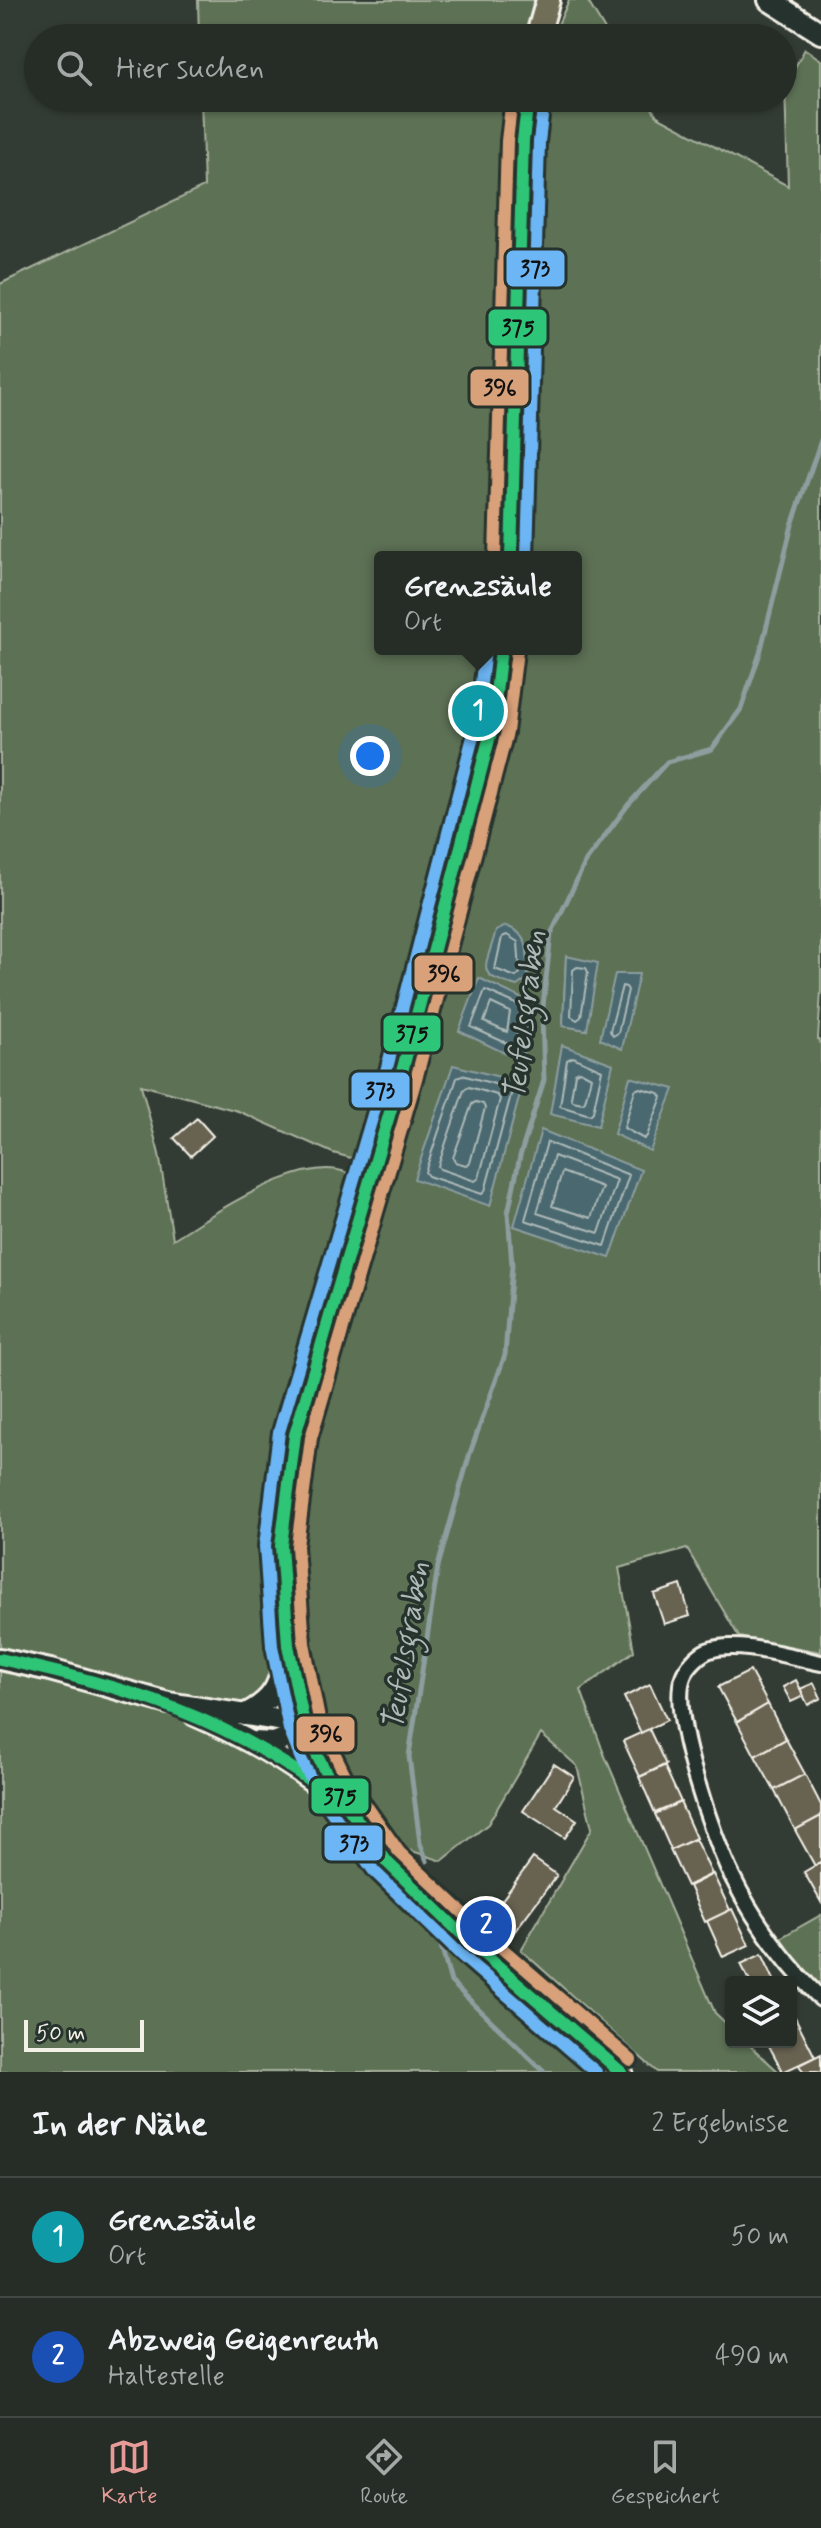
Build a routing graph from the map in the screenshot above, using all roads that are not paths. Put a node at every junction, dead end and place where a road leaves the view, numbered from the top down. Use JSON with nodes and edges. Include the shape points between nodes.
{"nodes":[{"id":1,"x":548,"y":0,"type":"edge"},
{"id":2,"x":769,"y":0,"type":"edge"},
{"id":3,"x":541,"y":24,"type":"edge"},
{"id":4,"x":821,"y":33,"type":"edge"},
{"id":5,"x":526,"y":112,"type":"edge"},
{"id":6,"x":511,"y":551,"type":"edge"},
{"id":7,"x":500,"y":655,"type":"edge"},
{"id":8,"x":288,"y":1645,"type":"junction"},
{"id":9,"x":0,"y":1659,"type":"edge"},
{"id":10,"x":821,"y":1663,"type":"edge"},
{"id":11,"x":168,"y":1703,"type":"junction"},
{"id":12,"x":244,"y":1715,"type":"junction"},
{"id":13,"x":305,"y":1727,"type":"junction"},
{"id":14,"x":252,"y":1742,"type":"junction"},
{"id":15,"x":350,"y":1812,"type":"junction"},
{"id":16,"x":821,"y":1999,"type":"edge"},
{"id":17,"x":621,"y":2072,"type":"edge"}],
"edges":[{"from":1,"to":3,"type":"main road"},
{"from":2,"to":4,"type":"main road"},
{"from":5,"to":6,"type":"main road"},
{"from":7,"to":8,"type":"main road","via":[[492,728],[411,1038],[295,1435],[281,1546]]},
{"from":8,"to":12,"type":"main road","via":[[275,1692]]},
{"from":8,"to":13,"type":"main road"},
{"from":9,"to":11,"type":"main road"},
{"from":10,"to":16,"type":"street","via":[[729,1646],[705,1651],[683,1677],[680,1698],[707,1818],[732,1877],[762,1928]]},
{"from":11,"to":12,"type":"main road"},
{"from":11,"to":14,"type":"main road"},
{"from":12,"to":13,"type":"main road"},
{"from":13,"to":14,"type":"main road","via":[[274,1743]]},
{"from":13,"to":15,"type":"main road"},
{"from":14,"to":15,"type":"main road"},
{"from":15,"to":17,"type":"main road","via":[[408,1884]]}]}
